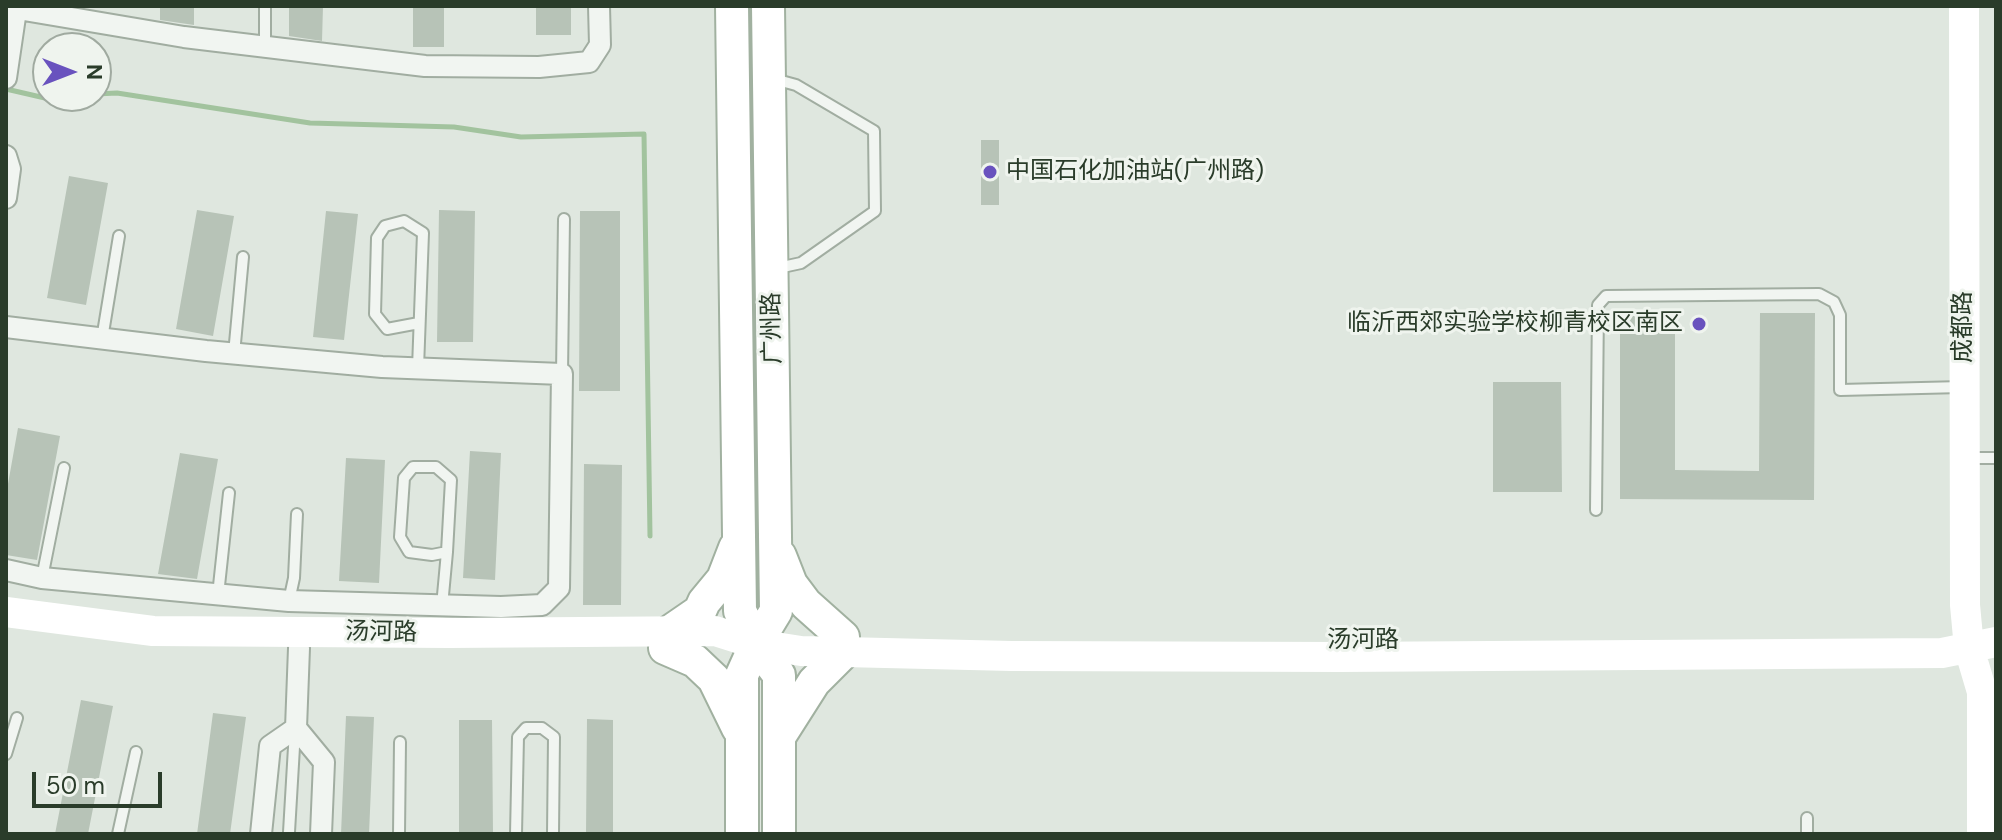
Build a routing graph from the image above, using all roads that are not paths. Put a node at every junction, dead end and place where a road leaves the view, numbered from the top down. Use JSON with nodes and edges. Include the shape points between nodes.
{"nodes":[{"id":1,"x":265,"y":6,"type":"edge"},
{"id":2,"x":599,"y":6,"type":"edge"},
{"id":3,"x":732,"y":6,"type":"edge"},
{"id":4,"x":768,"y":6,"type":"edge"},
{"id":5,"x":1964,"y":6,"type":"edge"},
{"id":6,"x":1977,"y":6,"type":"edge"},
{"id":7,"x":13,"y":7,"type":"edge"},
{"id":8,"x":265,"y":45,"type":"junction"},
{"id":9,"x":6,"y":78,"type":"edge"},
{"id":10,"x":769,"y":78,"type":"junction"},
{"id":11,"x":6,"y":156,"type":"edge"},
{"id":12,"x":6,"y":198,"type":"edge"},
{"id":13,"x":564,"y":219,"type":"dead end"},
{"id":14,"x":119,"y":236,"type":"dead end"},
{"id":15,"x":243,"y":257,"type":"dead end"},
{"id":16,"x":772,"y":270,"type":"junction"},
{"id":17,"x":419,"y":323,"type":"junction"},
{"id":18,"x":6,"y":327,"type":"edge"},
{"id":19,"x":102,"y":339,"type":"junction"},
{"id":20,"x":234,"y":354,"type":"junction"},
{"id":21,"x":418,"y":368,"type":"junction"},
{"id":22,"x":562,"y":374,"type":"junction"},
{"id":23,"x":1964,"y":387,"type":"junction"},
{"id":24,"x":1987,"y":458,"type":"edge"},
{"id":25,"x":64,"y":468,"type":"dead end"},
{"id":26,"x":229,"y":493,"type":"dead end"},
{"id":27,"x":1596,"y":510,"type":"dead end"},
{"id":28,"x":297,"y":514,"type":"dead end"},
{"id":29,"x":739,"y":538,"type":"junction"},
{"id":30,"x":775,"y":544,"type":"junction"},
{"id":31,"x":447,"y":552,"type":"junction"},
{"id":32,"x":6,"y":570,"type":"edge"},
{"id":33,"x":42,"y":578,"type":"junction"},
{"id":34,"x":218,"y":595,"type":"junction"},
{"id":35,"x":289,"y":601,"type":"junction"},
{"id":36,"x":442,"y":606,"type":"junction"},
{"id":37,"x":6,"y":612,"type":"edge"},
{"id":38,"x":6,"y":628,"type":"edge"},
{"id":39,"x":666,"y":640,"type":"junction"},
{"id":40,"x":756,"y":644,"type":"junction"},
{"id":41,"x":843,"y":644,"type":"junction"},
{"id":42,"x":299,"y":648,"type":"junction"},
{"id":43,"x":1987,"y":648,"type":"edge"},
{"id":44,"x":17,"y":718,"type":"dead end"},
{"id":45,"x":296,"y":728,"type":"junction"},
{"id":46,"x":742,"y":737,"type":"junction"},
{"id":47,"x":779,"y":737,"type":"junction"},
{"id":48,"x":400,"y":742,"type":"dead end"},
{"id":49,"x":136,"y":752,"type":"dead end"},
{"id":50,"x":6,"y":754,"type":"edge"},
{"id":51,"x":1807,"y":818,"type":"dead end"},
{"id":52,"x":289,"y":832,"type":"dead end"},
{"id":53,"x":118,"y":834,"type":"edge"},
{"id":54,"x":261,"y":834,"type":"edge"},
{"id":55,"x":321,"y":834,"type":"edge"},
{"id":56,"x":399,"y":834,"type":"edge"},
{"id":57,"x":516,"y":834,"type":"edge"},
{"id":58,"x":553,"y":834,"type":"edge"},
{"id":59,"x":742,"y":834,"type":"edge"},
{"id":60,"x":779,"y":834,"type":"edge"},
{"id":61,"x":1807,"y":834,"type":"edge"},
{"id":62,"x":1962,"y":834,"type":"edge"},
{"id":63,"x":1982,"y":834,"type":"edge"}],
"edges":[{"from":1,"to":8,"type":"lane"},
{"from":2,"to":8,"type":"street","via":[[600,45],[589,62],[425,66]]},
{"from":3,"to":29,"type":"main road","name":"广州路"},
{"from":4,"to":10,"type":"main road","name":"广州路"},
{"from":5,"to":23,"type":"street","name":"成都路"},
{"from":6,"to":24,"type":"street","name":"成都路"},
{"from":7,"to":8,"type":"street","via":[[184,37]]},
{"from":7,"to":9,"type":"street"},
{"from":10,"to":16,"type":"main road","name":"广州路"},
{"from":10,"to":16,"type":"lane","via":[[796,85],[874,131],[875,179],[875,211],[801,263]]},
{"from":11,"to":12,"type":"street"},
{"from":13,"to":22,"type":"lane"},
{"from":14,"to":19,"type":"lane"},
{"from":15,"to":20,"type":"lane"},
{"from":16,"to":30,"type":"main road","name":"广州路"},
{"from":17,"to":17,"type":"lane","via":[[423,233],[404,221],[385,226],[377,238],[375,314],[387,329]]},
{"from":17,"to":21,"type":"lane"},
{"from":18,"to":19,"type":"street"},
{"from":19,"to":20,"type":"street"},
{"from":20,"to":21,"type":"street"},
{"from":21,"to":22,"type":"street"},
{"from":22,"to":36,"type":"street","via":[[559,588],[542,605]]},
{"from":23,"to":27,"type":"lane","via":[[1840,390],[1840,315],[1834,302],[1819,294],[1606,296],[1598,305]]},
{"from":23,"to":43,"type":"street","name":"成都路","via":[[1965,605]]},
{"from":24,"to":43,"type":"street","name":"成都路","via":[[1978,606]]},
{"from":25,"to":33,"type":"lane"},
{"from":26,"to":34,"type":"lane"},
{"from":28,"to":35,"type":"lane"},
{"from":29,"to":39,"type":"main road","via":[[723,579],[700,611]]},
{"from":29,"to":40,"type":"main road","name":"广州路","via":[[740,611]]},
{"from":30,"to":40,"type":"main road","name":"广州路","via":[[776,611]]},
{"from":30,"to":41,"type":"main road","via":[[791,584]]},
{"from":31,"to":31,"type":"lane","via":[[451,480],[436,467],[413,467],[404,478],[400,537],[409,552]]},
{"from":31,"to":36,"type":"lane"},
{"from":32,"to":33,"type":"street"},
{"from":33,"to":34,"type":"street"},
{"from":34,"to":35,"type":"street"},
{"from":35,"to":36,"type":"street"},
{"from":37,"to":39,"type":"street","name":"汤河路","via":[[153,631]]},
{"from":38,"to":42,"type":"street","name":"汤河路","via":[[152,646]]},
{"from":39,"to":40,"type":"street","name":"汤河路","via":[[715,631]]},
{"from":39,"to":42,"type":"street","name":"汤河路"},
{"from":39,"to":46,"type":"main road","via":[[714,679]]},
{"from":40,"to":41,"type":"street","name":"汤河路","via":[[801,651]]},
{"from":40,"to":46,"type":"main road","name":"广州路","via":[[742,675]]},
{"from":40,"to":47,"type":"main road","name":"广州路","via":[[779,675]]},
{"from":41,"to":43,"type":"street","name":"汤河路","via":[[1142,658],[1942,653]]},
{"from":41,"to":47,"type":"main road"},
{"from":42,"to":45,"type":"street"},
{"from":43,"to":62,"type":"street","name":"成都路","via":[[1961,692]]},
{"from":43,"to":63,"type":"street","name":"成都路"},
{"from":44,"to":50,"type":"lane"},
{"from":45,"to":52,"type":"lane"},
{"from":45,"to":54,"type":"street","via":[[270,746]]},
{"from":45,"to":55,"type":"street","via":[[324,762]]},
{"from":46,"to":59,"type":"main road","name":"广州路"},
{"from":47,"to":60,"type":"main road","name":"广州路"},
{"from":48,"to":56,"type":"lane"},
{"from":49,"to":53,"type":"lane"},
{"from":51,"to":61,"type":"lane"},
{"from":57,"to":58,"type":"lane","via":[[518,737],[526,728],[542,728],[554,737]]}]}
